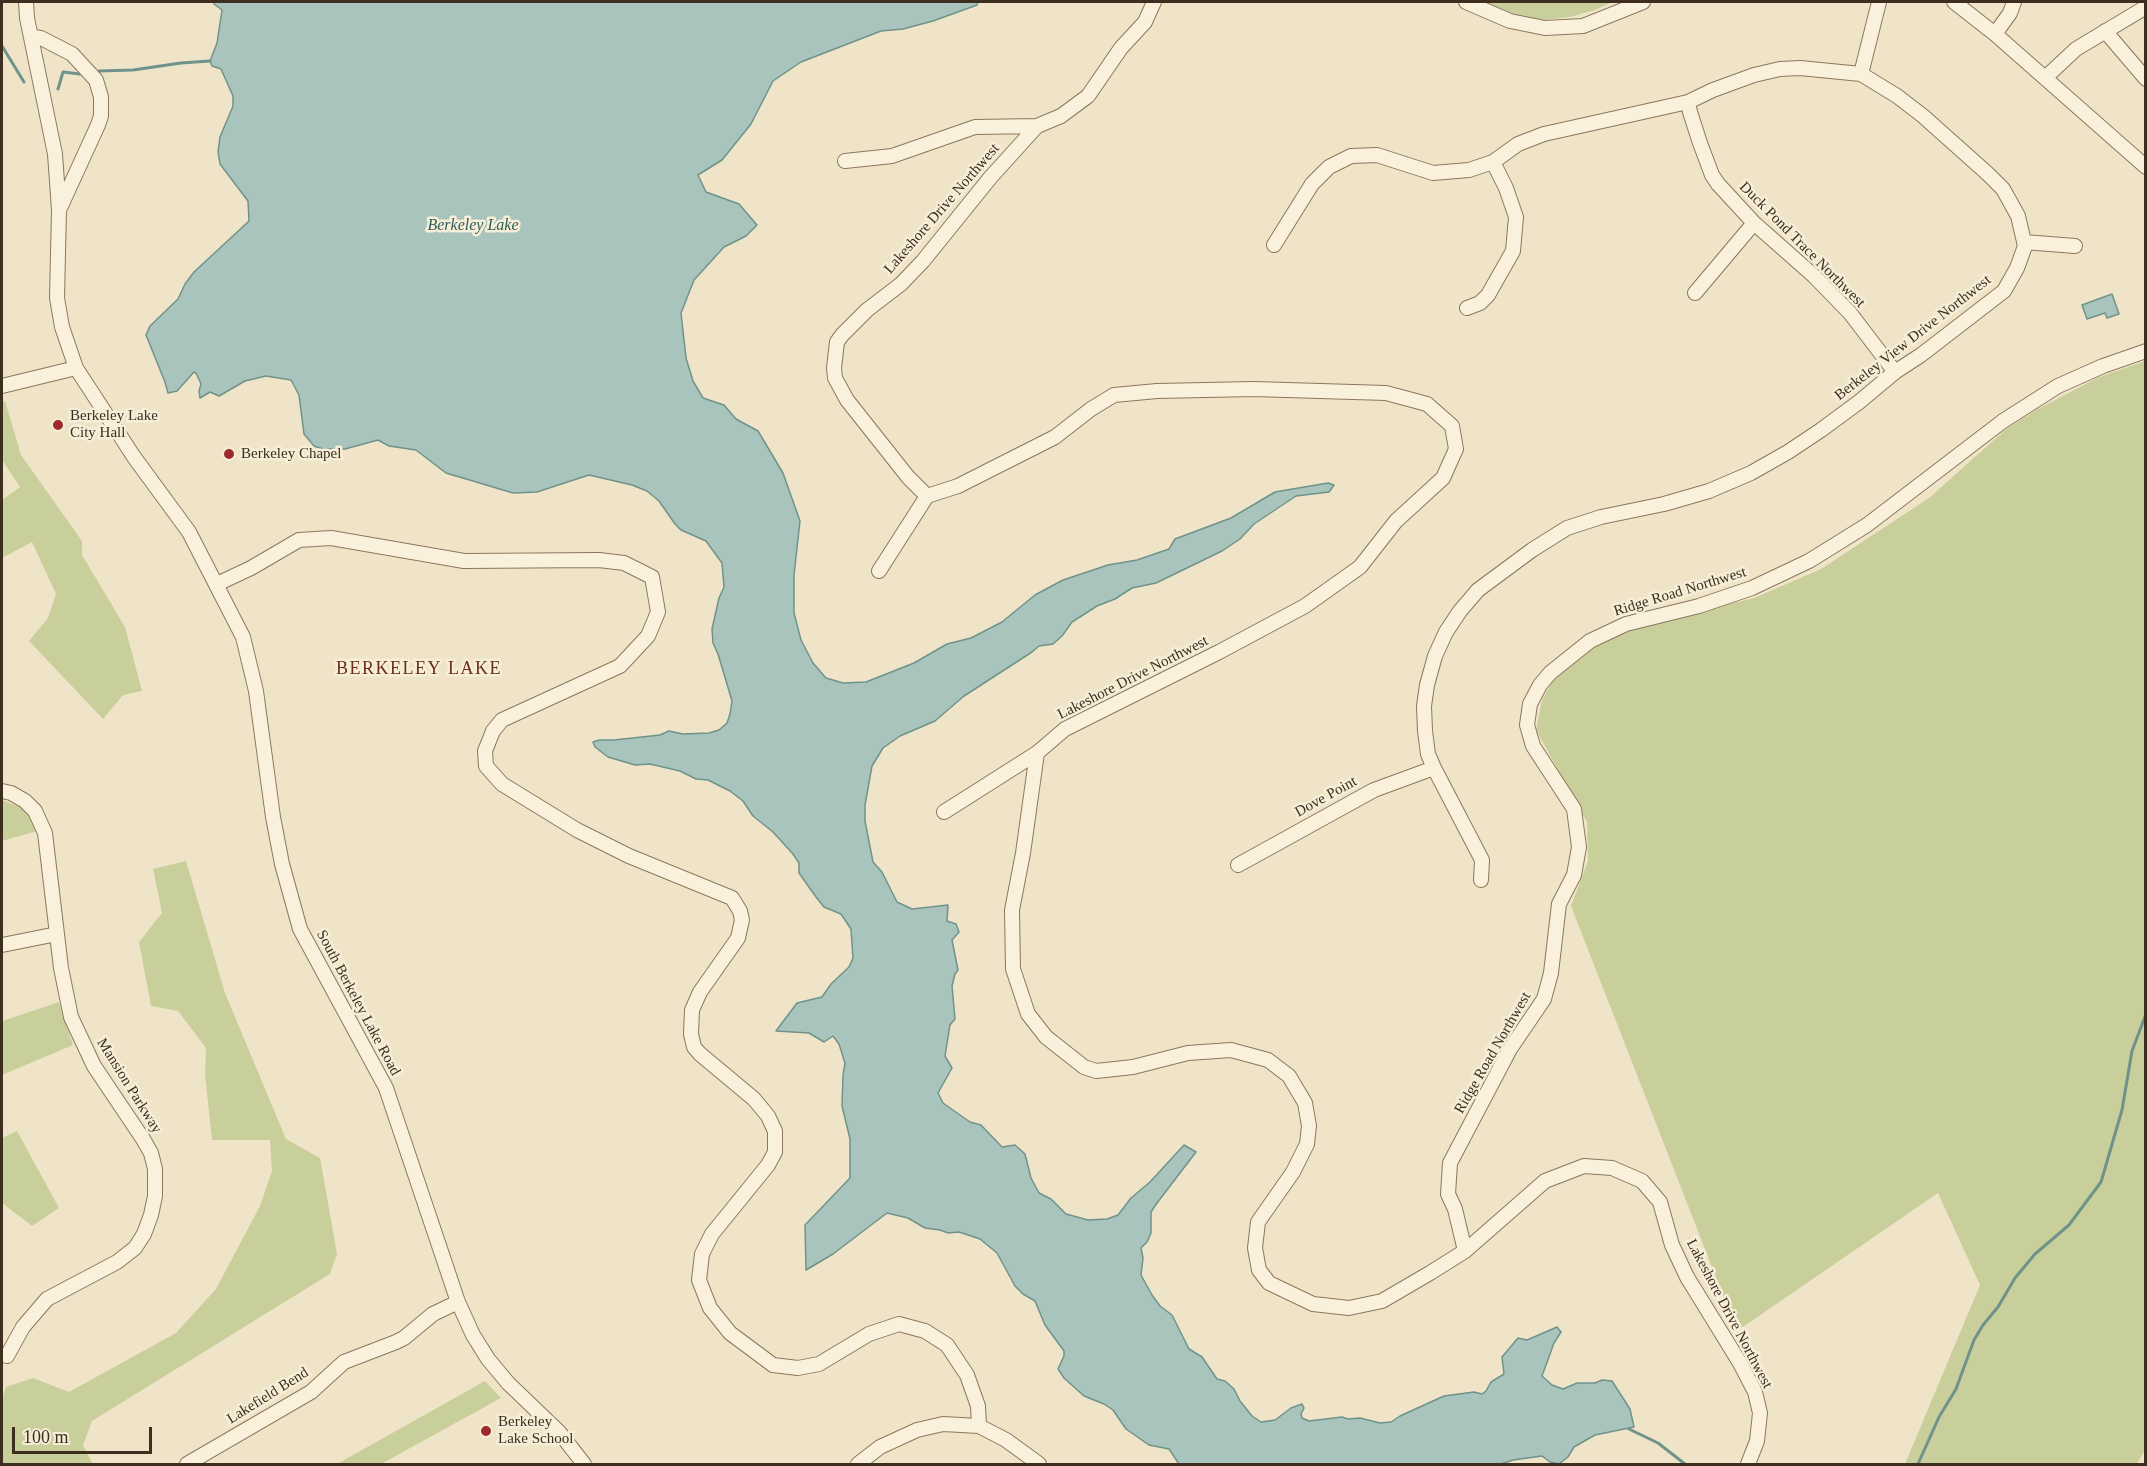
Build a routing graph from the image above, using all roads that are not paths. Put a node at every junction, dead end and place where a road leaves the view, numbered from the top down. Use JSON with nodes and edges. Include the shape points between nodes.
{"nodes":[{"id":1,"x":26,"y":2,"type":"edge"},
{"id":2,"x":1154,"y":2,"type":"edge"},
{"id":3,"x":1466,"y":2,"type":"edge"},
{"id":4,"x":1641,"y":2,"type":"edge"},
{"id":5,"x":1879,"y":2,"type":"edge"},
{"id":6,"x":1954,"y":2,"type":"edge"},
{"id":7,"x":2014,"y":2,"type":"edge"},
{"id":8,"x":2145,"y":6,"type":"edge"},
{"id":9,"x":2105,"y":31,"type":"junction"},
{"id":10,"x":1995,"y":34,"type":"junction"},
{"id":11,"x":31,"y":36,"type":"junction"},
{"id":12,"x":1861,"y":74,"type":"junction"},
{"id":13,"x":2045,"y":78,"type":"junction"},
{"id":14,"x":2145,"y":79,"type":"edge"},
{"id":15,"x":1688,"y":102,"type":"junction"},
{"id":16,"x":1037,"y":126,"type":"junction"},
{"id":17,"x":845,"y":161,"type":"dead end"},
{"id":18,"x":1493,"y":162,"type":"junction"},
{"id":19,"x":2145,"y":167,"type":"edge"},
{"id":20,"x":59,"y":210,"type":"junction"},
{"id":21,"x":1754,"y":224,"type":"junction"},
{"id":22,"x":2024,"y":242,"type":"junction"},
{"id":23,"x":1274,"y":245,"type":"dead end"},
{"id":24,"x":2075,"y":246,"type":"dead end"},
{"id":25,"x":1695,"y":293,"type":"dead end"},
{"id":26,"x":1467,"y":308,"type":"dead end"},
{"id":27,"x":2145,"y":351,"type":"edge"},
{"id":28,"x":76,"y":368,"type":"junction"},
{"id":29,"x":1895,"y":372,"type":"junction"},
{"id":30,"x":2,"y":386,"type":"edge"},
{"id":31,"x":927,"y":496,"type":"junction"},
{"id":32,"x":879,"y":572,"type":"dead end"},
{"id":33,"x":217,"y":584,"type":"junction"},
{"id":34,"x":1037,"y":753,"type":"junction"},
{"id":35,"x":1434,"y":768,"type":"junction"},
{"id":36,"x":2,"y":791,"type":"edge"},
{"id":37,"x":944,"y":812,"type":"dead end"},
{"id":38,"x":1238,"y":865,"type":"dead end"},
{"id":39,"x":1481,"y":880,"type":"dead end"},
{"id":40,"x":57,"y":934,"type":"junction"},
{"id":41,"x":2,"y":945,"type":"edge"},
{"id":42,"x":1465,"y":1251,"type":"junction"},
{"id":43,"x":458,"y":1302,"type":"junction"},
{"id":44,"x":7,"y":1356,"type":"dead end"},
{"id":45,"x":979,"y":1426,"type":"junction"},
{"id":46,"x":187,"y":1464,"type":"edge"},
{"id":47,"x":584,"y":1464,"type":"edge"},
{"id":48,"x":858,"y":1464,"type":"edge"},
{"id":49,"x":1039,"y":1464,"type":"edge"},
{"id":50,"x":1748,"y":1464,"type":"edge"}],
"edges":[{"from":1,"to":11,"type":"street","name":"South Berkeley Lake Road"},
{"from":2,"to":16,"type":"street","name":"Lakeshore Drive Northwest","via":[[1145,22],[1121,48],[1088,96],[1061,116]]},
{"from":3,"to":4,"type":"street","via":[[1510,21],[1545,28],[1583,26]]},
{"from":5,"to":12,"type":"street"},
{"from":6,"to":10,"type":"street"},
{"from":7,"to":10,"type":"street"},
{"from":8,"to":9,"type":"street"},
{"from":9,"to":13,"type":"street","via":[[2076,49]]},
{"from":9,"to":14,"type":"street"},
{"from":10,"to":13,"type":"street"},
{"from":11,"to":20,"type":"street","name":"South Berkeley Lake Road","via":[[55,154]]},
{"from":11,"to":20,"type":"street","via":[[72,54],[96,80],[101,97],[98,125]]},
{"from":12,"to":15,"type":"street","via":[[1780,69],[1754,75]]},
{"from":12,"to":22,"type":"street","via":[[1923,116],[2003,189],[2018,216]]},
{"from":13,"to":19,"type":"street"},
{"from":15,"to":18,"type":"street","via":[[1553,132],[1518,144]]},
{"from":15,"to":21,"type":"street","name":"Duck Pond Trace Northwest","via":[[1712,175]]},
{"from":16,"to":17,"type":"street","via":[[975,127],[892,156]]},
{"from":16,"to":31,"type":"street","name":"Lakeshore Drive Northwest","via":[[923,261],[837,342],[835,378],[847,400]]},
{"from":18,"to":23,"type":"street","via":[[1469,170],[1433,173],[1377,155],[1352,156],[1329,167],[1312,184]]},
{"from":18,"to":26,"type":"street","via":[[1516,217],[1513,251],[1488,295]]},
{"from":20,"to":28,"type":"street","name":"South Berkeley Lake Road","via":[[57,298]]},
{"from":21,"to":25,"type":"street"},
{"from":21,"to":29,"type":"street","name":"Duck Pond Trace Northwest","via":[[1850,312]]},
{"from":22,"to":24,"type":"street"},
{"from":22,"to":29,"type":"street","name":"Berkeley View Drive Northwest","via":[[2017,268],[2004,291]]},
{"from":27,"to":42,"type":"street","name":"Ridge Road Northwest","via":[[2058,386],[2004,421],[1867,525],[1809,561],[1752,588],[1626,624],[1590,641],[1540,685],[1530,704],[1527,725],[1533,746],[1574,809],[1580,847],[1574,875],[1559,904],[1551,974],[1544,999],[1510,1049],[1450,1163],[1448,1194]]},
{"from":28,"to":30,"type":"street"},
{"from":28,"to":33,"type":"street","name":"South Berkeley Lake Road","via":[[189,532]]},
{"from":29,"to":35,"type":"street","name":"Berkeley View Drive Northwest","via":[[1788,452],[1751,473],[1686,498],[1567,528],[1478,590],[1446,632],[1427,685],[1425,731]]},
{"from":31,"to":32,"type":"street"},
{"from":31,"to":34,"type":"street","name":"Lakeshore Drive Northwest","via":[[958,486],[1055,437],[1114,395],[1254,388],[1386,393],[1427,404],[1452,426],[1456,449],[1443,478],[1396,521],[1360,567],[1295,611],[1065,729]]},
{"from":33,"to":43,"type":"street","name":"South Berkeley Lake Road","via":[[243,637],[256,691],[273,817],[300,929],[386,1088]]},
{"from":33,"to":45,"type":"street","via":[[299,540],[331,538],[464,561],[624,563],[651,577],[658,612],[648,636],[620,666],[502,720],[485,751],[486,766],[502,784],[577,830],[732,898],[740,910],[738,938],[700,992],[692,1010],[691,1034],[700,1054],[754,1099],[768,1116],[775,1131],[775,1152],[712,1234],[702,1254],[699,1280],[710,1308],[730,1333],[773,1365],[798,1368],[819,1364],[869,1334],[899,1324],[925,1331],[947,1345],[967,1375],[978,1406]]},
{"from":34,"to":37,"type":"street"},
{"from":34,"to":42,"type":"street","name":"Lakeshore Drive Northwest","via":[[1012,910],[1012,941],[1013,969],[1028,1014],[1046,1037],[1084,1067],[1096,1071],[1133,1067],[1188,1053],[1231,1050],[1268,1060],[1289,1076],[1305,1103],[1309,1126],[1307,1144],[1293,1172],[1258,1222],[1255,1248],[1259,1270],[1269,1283],[1312,1304],[1349,1308],[1382,1301]]},
{"from":35,"to":38,"type":"street","name":"Dove Point","via":[[1374,790]]},
{"from":35,"to":39,"type":"street","name":"Berkeley View Drive Northwest","via":[[1482,860]]},
{"from":36,"to":40,"type":"street","name":"Mansion Parkway","via":[[25,801],[35,811],[45,833]]},
{"from":40,"to":41,"type":"street"},
{"from":40,"to":44,"type":"street","name":"Mansion Parkway","via":[[71,1017],[94,1066],[151,1153],[155,1196],[144,1234],[135,1248],[117,1262],[47,1299],[23,1327]]},
{"from":42,"to":50,"type":"street","name":"Lakeshore Drive Northwest","via":[[1545,1181],[1584,1166],[1612,1168],[1642,1181],[1660,1202],[1672,1245],[1687,1277],[1755,1392],[1760,1413],[1757,1441]]},
{"from":43,"to":46,"type":"street","name":"Lakefield Bend","via":[[433,1314],[404,1338],[344,1362],[311,1392]]},
{"from":43,"to":47,"type":"street","name":"South Berkeley Lake Road","via":[[488,1359],[559,1432]]},
{"from":45,"to":48,"type":"street","via":[[943,1424],[917,1430],[880,1447]]},
{"from":45,"to":49,"type":"street"}]}
